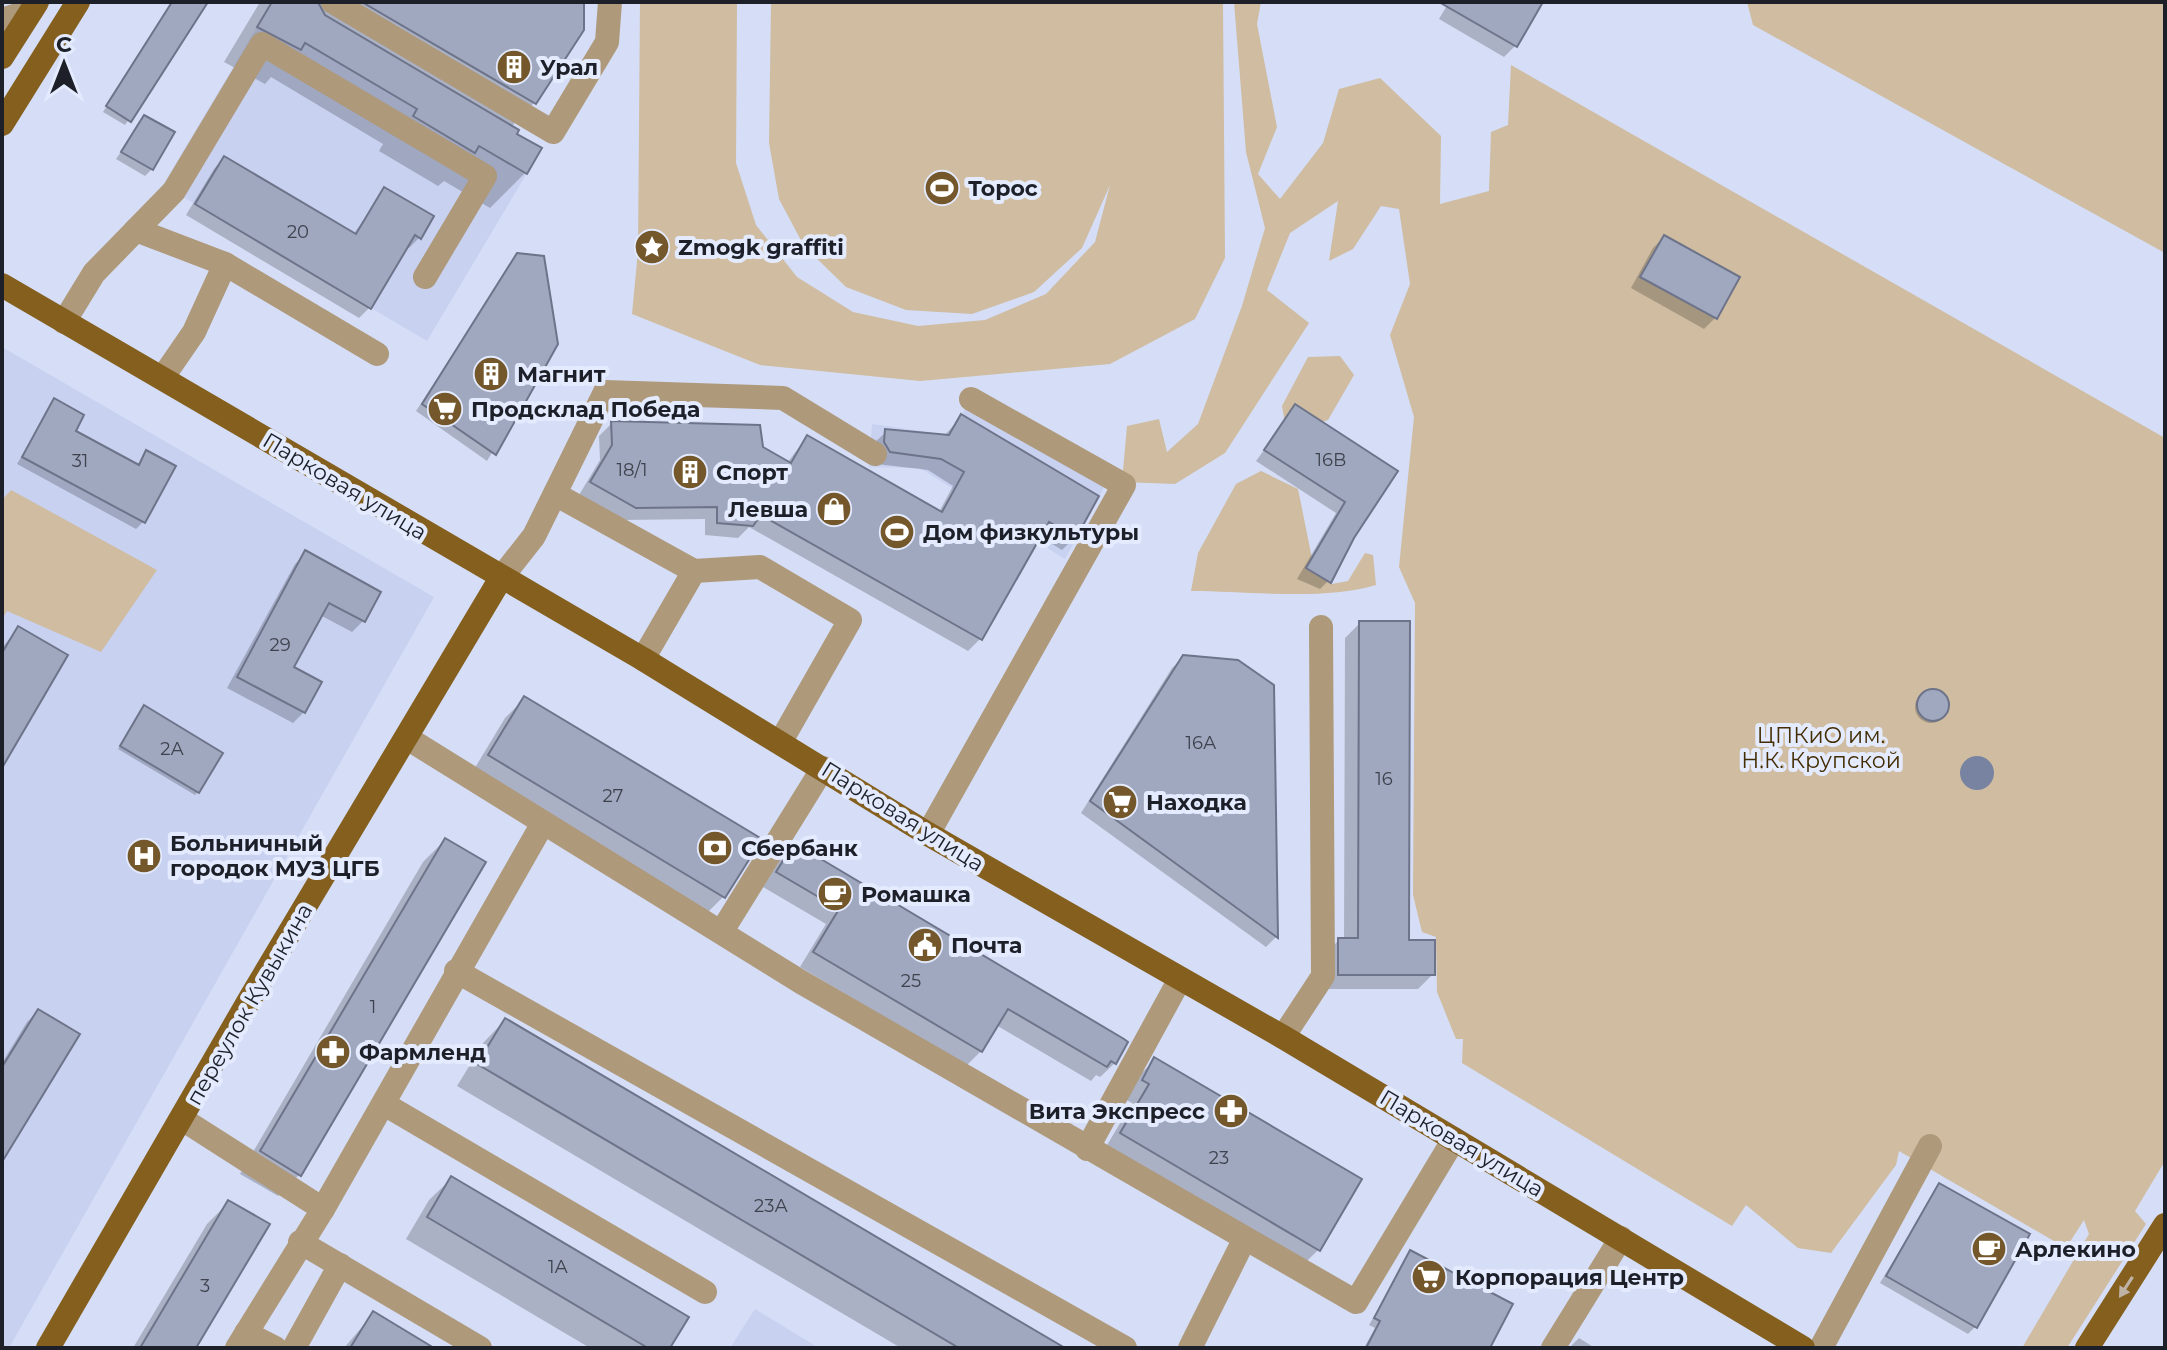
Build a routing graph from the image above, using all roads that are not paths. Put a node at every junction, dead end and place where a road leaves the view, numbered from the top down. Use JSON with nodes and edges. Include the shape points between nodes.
{"nodes":[{"id":1,"x":78,"y":2,"type":"edge"},
{"id":2,"x":333,"y":2,"type":"edge"},
{"id":3,"x":610,"y":2,"type":"edge"},
{"id":4,"x":35,"y":6,"type":"edge"},
{"id":5,"x":2,"y":20,"type":"edge"},
{"id":6,"x":2,"y":57,"type":"edge"},
{"id":7,"x":2,"y":124,"type":"edge"},
{"id":8,"x":136,"y":230,"type":"junction"},
{"id":9,"x":225,"y":264,"type":"junction"},
{"id":10,"x":425,"y":277,"type":"dead end"},
{"id":11,"x":2,"y":285,"type":"edge"},
{"id":12,"x":64,"y":322,"type":"junction"},
{"id":13,"x":377,"y":354,"type":"dead end"},
{"id":14,"x":163,"y":377,"type":"junction"},
{"id":15,"x":971,"y":399,"type":"dead end"},
{"id":16,"x":875,"y":454,"type":"dead end"},
{"id":17,"x":555,"y":494,"type":"junction"},
{"id":18,"x":694,"y":571,"type":"junction"},
{"id":19,"x":501,"y":578,"type":"junction"},
{"id":20,"x":1321,"y":627,"type":"dead end"},
{"id":21,"x":643,"y":659,"type":"junction"},
{"id":22,"x":407,"y":738,"type":"junction"},
{"id":23,"x":781,"y":741,"type":"junction"},
{"id":24,"x":823,"y":768,"type":"junction"},
{"id":25,"x":543,"y":823,"type":"junction"},
{"id":26,"x":928,"y":834,"type":"junction"},
{"id":27,"x":722,"y":931,"type":"junction"},
{"id":28,"x":456,"y":971,"type":"junction"},
{"id":29,"x":1180,"y":979,"type":"junction"},
{"id":30,"x":1283,"y":1037,"type":"junction"},
{"id":31,"x":384,"y":1104,"type":"junction"},
{"id":32,"x":182,"y":1119,"type":"junction"},
{"id":33,"x":1454,"y":1139,"type":"junction"},
{"id":34,"x":1930,"y":1146,"type":"dead end"},
{"id":35,"x":1087,"y":1149,"type":"junction"},
{"id":36,"x":323,"y":1209,"type":"junction"},
{"id":37,"x":2165,"y":1225,"type":"edge"},
{"id":38,"x":1621,"y":1238,"type":"junction"},
{"id":39,"x":1244,"y":1240,"type":"junction"},
{"id":40,"x":300,"y":1242,"type":"junction"},
{"id":41,"x":340,"y":1265,"type":"junction"},
{"id":42,"x":705,"y":1292,"type":"dead end"},
{"id":43,"x":241,"y":1341,"type":"edge"},
{"id":44,"x":48,"y":1348,"type":"edge"},
{"id":45,"x":275,"y":1348,"type":"edge"},
{"id":46,"x":294,"y":1348,"type":"edge"},
{"id":47,"x":480,"y":1348,"type":"edge"},
{"id":48,"x":1125,"y":1348,"type":"edge"},
{"id":49,"x":1190,"y":1348,"type":"edge"},
{"id":50,"x":1553,"y":1348,"type":"edge"},
{"id":51,"x":1803,"y":1348,"type":"edge"},
{"id":52,"x":1821,"y":1348,"type":"edge"},
{"id":53,"x":2087,"y":1348,"type":"edge"}],
"edges":[{"from":1,"to":7,"type":"main road"},
{"from":2,"to":3,"type":"street","via":[[553,132],[607,42]]},
{"from":4,"to":5,"type":"street"},
{"from":4,"to":6,"type":"main road"},
{"from":8,"to":9,"type":"street"},
{"from":8,"to":10,"type":"street","via":[[174,191],[262,44],[485,176]]},
{"from":8,"to":12,"type":"street","via":[[94,273]]},
{"from":9,"to":13,"type":"street"},
{"from":9,"to":14,"type":"street","via":[[194,332]]},
{"from":11,"to":12,"type":"main road","name":"Парковая улица"},
{"from":12,"to":14,"type":"main road","name":"Парковая улица"},
{"from":14,"to":19,"type":"main road","name":"Парковая улица"},
{"from":15,"to":26,"type":"street","via":[[1124,485]]},
{"from":16,"to":17,"type":"street","via":[[783,398],[605,392]]},
{"from":17,"to":18,"type":"street"},
{"from":17,"to":19,"type":"street","via":[[534,536]]},
{"from":18,"to":21,"type":"street"},
{"from":18,"to":23,"type":"street","via":[[760,567],[850,620]]},
{"from":19,"to":21,"type":"main road","name":"Парковая улица"},
{"from":19,"to":22,"type":"main road","name":"переулок Кувыкина"},
{"from":20,"to":30,"type":"street","via":[[1323,976]]},
{"from":21,"to":23,"type":"main road","name":"Парковая улица"},
{"from":22,"to":25,"type":"street"},
{"from":22,"to":32,"type":"main road","name":"переулок Кувыкина"},
{"from":23,"to":24,"type":"main road","name":"Парковая улица"},
{"from":24,"to":26,"type":"main road","name":"Парковая улица"},
{"from":24,"to":27,"type":"street"},
{"from":25,"to":27,"type":"street"},
{"from":25,"to":28,"type":"street"},
{"from":26,"to":29,"type":"main road","name":"Парковая улица"},
{"from":27,"to":35,"type":"street"},
{"from":28,"to":31,"type":"street"},
{"from":28,"to":48,"type":"street"},
{"from":29,"to":30,"type":"main road","name":"Парковая улица"},
{"from":29,"to":35,"type":"street"},
{"from":30,"to":33,"type":"main road","name":"Парковая улица"},
{"from":31,"to":36,"type":"street"},
{"from":31,"to":42,"type":"street"},
{"from":32,"to":36,"type":"street"},
{"from":32,"to":44,"type":"main road","name":"переулок Кувыкина"},
{"from":33,"to":38,"type":"main road","name":"Парковая улица"},
{"from":33,"to":39,"type":"street","via":[[1356,1302]]},
{"from":34,"to":52,"type":"street"},
{"from":35,"to":39,"type":"street"},
{"from":36,"to":40,"type":"street"},
{"from":37,"to":53,"type":"main road","one_way":true},
{"from":38,"to":50,"type":"street"},
{"from":38,"to":51,"type":"main road","name":"Парковая улица"},
{"from":39,"to":49,"type":"street"},
{"from":40,"to":41,"type":"street"},
{"from":40,"to":43,"type":"street"},
{"from":41,"to":46,"type":"street"},
{"from":41,"to":47,"type":"street"},
{"from":43,"to":45,"type":"street"}]}
